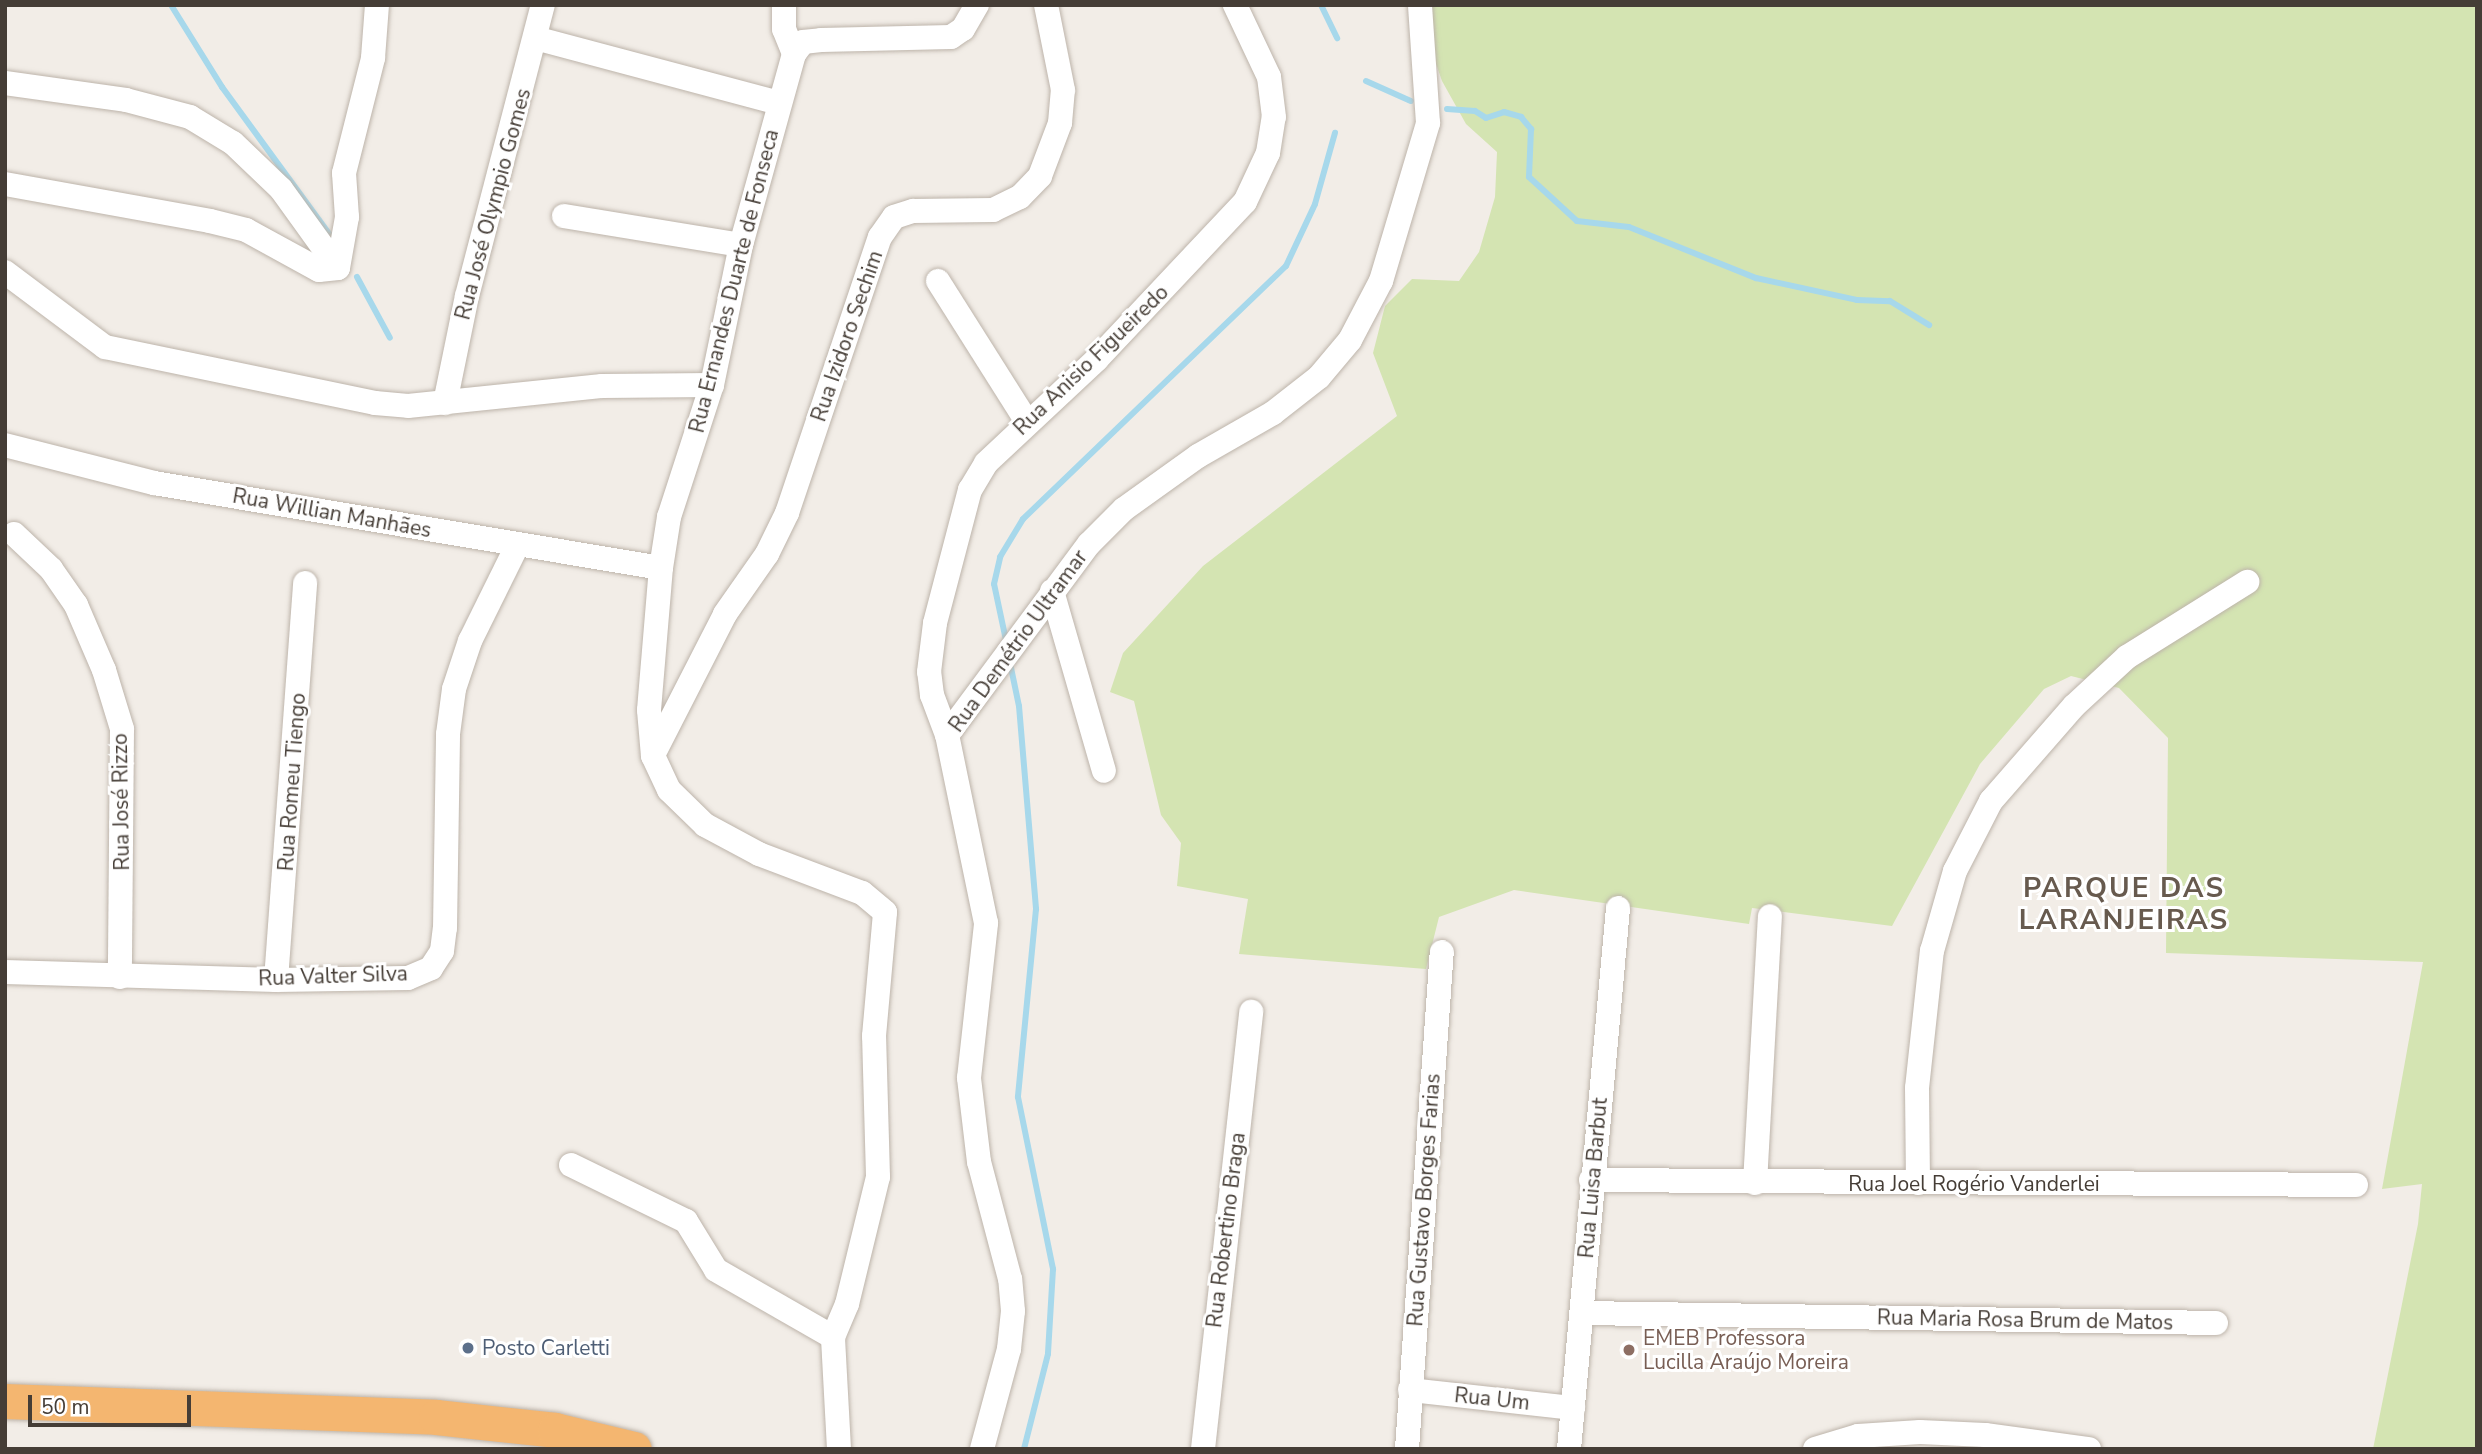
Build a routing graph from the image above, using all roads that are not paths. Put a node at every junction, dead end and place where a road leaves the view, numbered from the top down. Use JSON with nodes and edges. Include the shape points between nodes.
{"nodes":[{"id":1,"x":376,"y":5,"type":"edge"},
{"id":2,"x":543,"y":5,"type":"edge"},
{"id":3,"x":784,"y":5,"type":"edge"},
{"id":4,"x":977,"y":5,"type":"edge"},
{"id":5,"x":1046,"y":5,"type":"edge"},
{"id":6,"x":1235,"y":5,"type":"edge"},
{"id":7,"x":1420,"y":5,"type":"edge"},
{"id":8,"x":536,"y":38,"type":"junction"},
{"id":9,"x":794,"y":54,"type":"junction"},
{"id":10,"x":5,"y":83,"type":"edge"},
{"id":11,"x":780,"y":103,"type":"junction"},
{"id":12,"x":5,"y":184,"type":"edge"},
{"id":13,"x":564,"y":216,"type":"dead end"},
{"id":14,"x":741,"y":245,"type":"junction"},
{"id":15,"x":338,"y":268,"type":"junction"},
{"id":16,"x":5,"y":272,"type":"edge"},
{"id":17,"x":938,"y":281,"type":"dead end"},
{"id":18,"x":712,"y":385,"type":"junction"},
{"id":19,"x":445,"y":403,"type":"junction"},
{"id":20,"x":1027,"y":422,"type":"junction"},
{"id":21,"x":5,"y":445,"type":"edge"},
{"id":22,"x":14,"y":534,"type":"dead end"},
{"id":23,"x":517,"y":545,"type":"junction"},
{"id":24,"x":661,"y":568,"type":"junction"},
{"id":25,"x":2248,"y":582,"type":"dead end"},
{"id":26,"x":305,"y":583,"type":"dead end"},
{"id":27,"x":1052,"y":591,"type":"junction"},
{"id":28,"x":947,"y":735,"type":"junction"},
{"id":29,"x":653,"y":756,"type":"junction"},
{"id":30,"x":1104,"y":771,"type":"dead end"},
{"id":31,"x":1618,"y":908,"type":"dead end"},
{"id":32,"x":1770,"y":916,"type":"dead end"},
{"id":33,"x":1442,"y":952,"type":"dead end"},
{"id":34,"x":5,"y":972,"type":"edge"},
{"id":35,"x":120,"y":977,"type":"junction"},
{"id":36,"x":276,"y":980,"type":"junction"},
{"id":37,"x":1251,"y":1012,"type":"dead end"},
{"id":38,"x":570,"y":1165,"type":"dead end"},
{"id":39,"x":1591,"y":1180,"type":"junction"},
{"id":40,"x":1755,"y":1183,"type":"junction"},
{"id":41,"x":1918,"y":1183,"type":"junction"},
{"id":42,"x":2356,"y":1185,"type":"dead end"},
{"id":43,"x":1582,"y":1313,"type":"junction"},
{"id":44,"x":2216,"y":1323,"type":"dead end"},
{"id":45,"x":833,"y":1337,"type":"junction"},
{"id":46,"x":1410,"y":1390,"type":"junction"},
{"id":47,"x":6,"y":1402,"type":"edge"},
{"id":48,"x":1573,"y":1408,"type":"junction"},
{"id":49,"x":634,"y":1449,"type":"edge"},
{"id":50,"x":839,"y":1449,"type":"edge"},
{"id":51,"x":982,"y":1449,"type":"edge"},
{"id":52,"x":1203,"y":1449,"type":"edge"},
{"id":53,"x":1406,"y":1449,"type":"edge"},
{"id":54,"x":1569,"y":1449,"type":"edge"},
{"id":55,"x":1815,"y":1449,"type":"edge"},
{"id":56,"x":2089,"y":1449,"type":"edge"}],
"edges":[{"from":1,"to":15,"type":"street","via":[[373,58],[344,173],[347,217]]},
{"from":2,"to":8,"type":"street","name":"Rua José Olympio Gomes"},
{"from":3,"to":9,"type":"street","via":[[784,29]]},
{"from":4,"to":9,"type":"street","via":[[963,29],[951,37],[821,40],[803,42]]},
{"from":5,"to":29,"type":"street","name":"Rua Izidoro Sechim","via":[[1063,90],[1060,123],[1040,176],[1020,197],[993,210],[913,211],[894,217],[880,237],[787,513],[767,554],[725,614]]},
{"from":6,"to":20,"type":"street","name":"Rua Anisio Figueiredo","via":[[1269,77],[1274,117],[1268,153],[1245,202],[1105,351]]},
{"from":7,"to":27,"type":"street","name":"Rua Demétrio Ultramar","via":[[1428,123],[1381,281],[1350,340],[1319,377],[1273,413],[1198,456],[1124,509]]},
{"from":8,"to":11,"type":"street"},
{"from":8,"to":19,"type":"street","name":"Rua José Olympio Gomes","via":[[467,296]]},
{"from":9,"to":11,"type":"street","name":"Rua Ernandes Duarte de Fonseca"},
{"from":10,"to":15,"type":"street","via":[[126,100],[190,117],[233,144],[281,190]]},
{"from":11,"to":14,"type":"street","name":"Rua Ernandes Duarte de Fonseca"},
{"from":12,"to":15,"type":"street","via":[[246,230],[319,270]]},
{"from":13,"to":14,"type":"street"},
{"from":14,"to":18,"type":"street","name":"Rua Ernandes Duarte de Fonseca"},
{"from":16,"to":19,"type":"street","via":[[105,346],[375,403]]},
{"from":17,"to":20,"type":"street"},
{"from":18,"to":19,"type":"street","via":[[602,386]]},
{"from":18,"to":24,"type":"street","name":"Rua Ernandes Duarte de Fonseca","via":[[669,517]]},
{"from":20,"to":28,"type":"street","name":"Rua Anisio Figueiredo","via":[[986,463],[970,490],[953,541],[929,673]]},
{"from":21,"to":23,"type":"street","name":"Rua Willian Manhães","via":[[154,483]]},
{"from":22,"to":35,"type":"street","name":"Rua José Rizzo","via":[[51,569],[76,606],[104,670],[122,729]]},
{"from":23,"to":24,"type":"street","name":"Rua Willian Manhães"},
{"from":23,"to":36,"type":"street","name":"Rua Valter Silva","via":[[470,641],[454,689],[442,951],[431,968],[408,978]]},
{"from":24,"to":29,"type":"street","name":"Rua Ernandes Duarte de Fonseca","via":[[649,710]]},
{"from":25,"to":41,"type":"street","via":[[2127,657],[2037,745],[1991,801],[1955,871],[1932,951],[1917,1088]]},
{"from":26,"to":36,"type":"street","name":"Rua Romeu Tiengo"},
{"from":27,"to":28,"type":"street","name":"Rua Demétrio Ultramar"},
{"from":27,"to":30,"type":"street"},
{"from":28,"to":51,"type":"street","name":"Rua Demétrio Ultramar","via":[[986,923],[969,1078],[979,1162],[1010,1279],[1013,1311],[1009,1349]]},
{"from":29,"to":45,"type":"street","name":"Rua Ernandes Duarte de Fonseca","via":[[669,790],[705,825],[759,854],[862,893],[885,912],[874,1036],[878,1177],[847,1304]]},
{"from":31,"to":39,"type":"street","name":"Rua Luisa Barbut"},
{"from":32,"to":40,"type":"street"},
{"from":33,"to":46,"type":"street","name":"Rua Gustavo Borges Farias"},
{"from":34,"to":35,"type":"street","name":"Rua Valter Silva"},
{"from":35,"to":36,"type":"street","name":"Rua Valter Silva"},
{"from":37,"to":52,"type":"street","name":"Rua Robertino Braga"},
{"from":38,"to":45,"type":"street","via":[[686,1221],[716,1270]]},
{"from":39,"to":40,"type":"street","name":"Rua Joel Rogério Vanderlei"},
{"from":39,"to":43,"type":"street","name":"Rua Luisa Barbut"},
{"from":40,"to":41,"type":"street","name":"Rua Joel Rogério Vanderlei"},
{"from":41,"to":42,"type":"street","name":"Rua Joel Rogério Vanderlei"},
{"from":43,"to":44,"type":"street","name":"Rua Maria Rosa Brum de Matos"},
{"from":43,"to":48,"type":"street","name":"Rua Luisa Barbut"},
{"from":45,"to":50,"type":"street","name":"Rua Ernandes Duarte de Fonseca"},
{"from":46,"to":48,"type":"street","name":"Rua Um"},
{"from":46,"to":53,"type":"street","name":"Rua Gustavo Borges Farias"},
{"from":47,"to":49,"type":"highway","via":[[436,1418],[555,1430]]},
{"from":48,"to":54,"type":"street","name":"Rua Luisa Barbut"},
{"from":55,"to":56,"type":"street","via":[[1858,1436],[1920,1432],[1985,1435]]}]}
